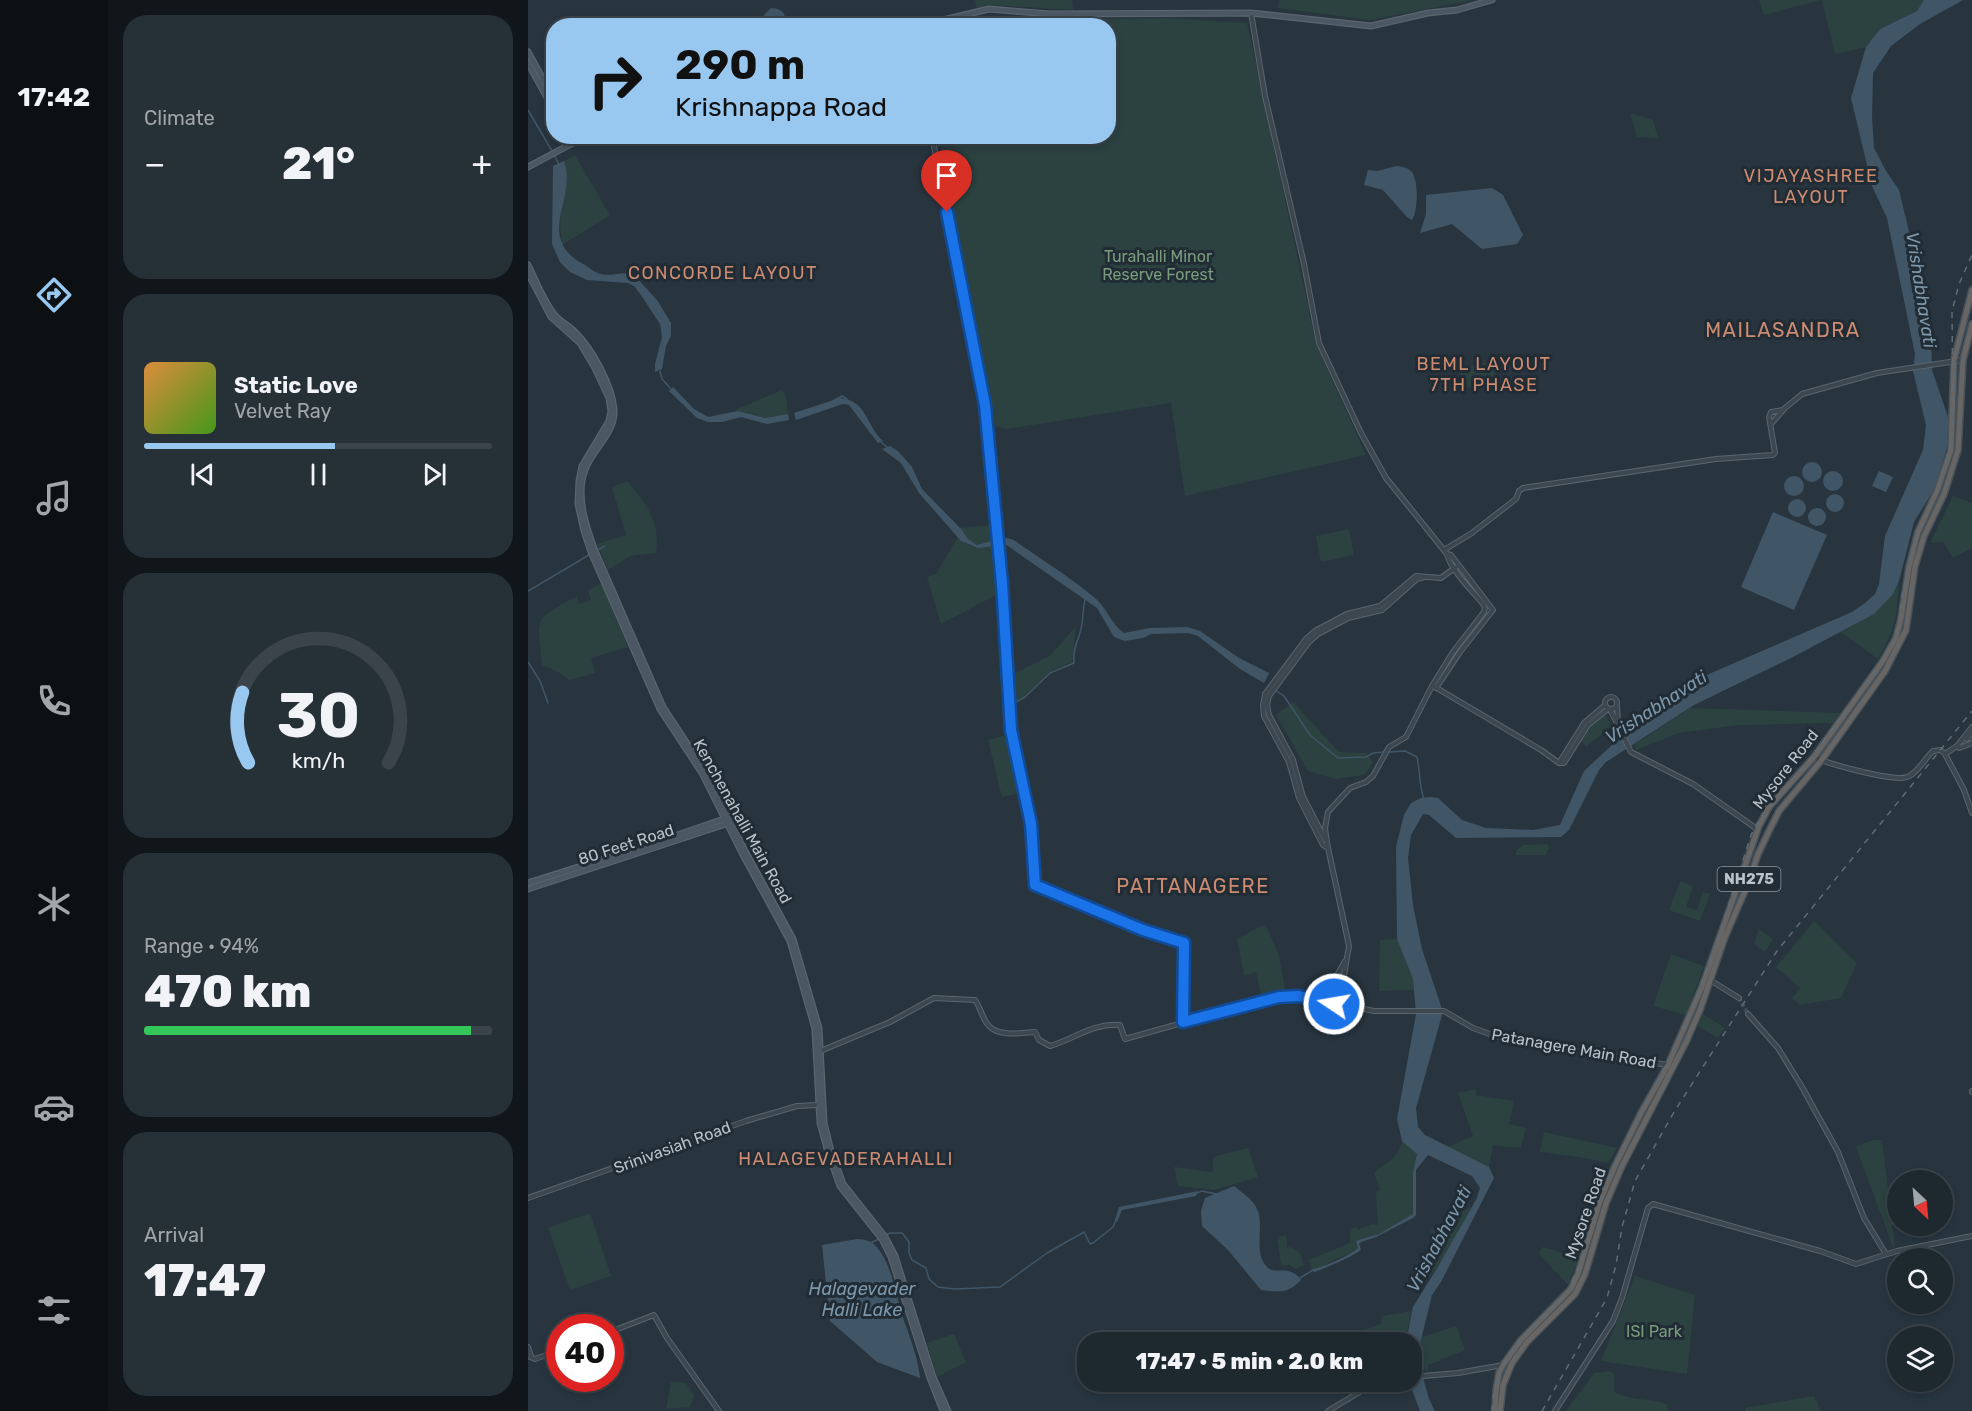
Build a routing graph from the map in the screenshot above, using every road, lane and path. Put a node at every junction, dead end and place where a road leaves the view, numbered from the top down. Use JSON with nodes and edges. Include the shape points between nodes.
{"nodes":[{"id":1,"x":1492,"y":0,"type":"edge"},
{"id":2,"x":1254,"y":13,"type":"junction"},
{"id":3,"x":951,"y":18,"type":"edge"},
{"id":4,"x":528,"y":52,"type":"edge"},
{"id":5,"x":528,"y":63,"type":"edge"},
{"id":6,"x":546,"y":85,"type":"edge"},
{"id":7,"x":546,"y":96,"type":"edge"},
{"id":8,"x":564,"y":144,"type":"edge"},
{"id":9,"x":570,"y":144,"type":"edge"},
{"id":10,"x":934,"y":144,"type":"edge"},
{"id":11,"x":565,"y":147,"type":"junction"},
{"id":12,"x":528,"y":167,"type":"edge"},
{"id":13,"x":528,"y":265,"type":"edge"},
{"id":14,"x":528,"y":273,"type":"edge"},
{"id":15,"x":1972,"y":290,"type":"edge"},
{"id":16,"x":1972,"y":324,"type":"edge"},
{"id":17,"x":1954,"y":360,"type":"junction"},
{"id":18,"x":1963,"y":360,"type":"junction"},
{"id":19,"x":1783,"y":410,"type":"junction"},
{"id":20,"x":1770,"y":424,"type":"junction"},
{"id":21,"x":1446,"y":552,"type":"junction"},
{"id":22,"x":1457,"y":567,"type":"junction"},
{"id":23,"x":1434,"y":687,"type":"junction"},
{"id":24,"x":1267,"y":695,"type":"junction"},
{"id":25,"x":1617,"y":705,"type":"junction"},
{"id":26,"x":1608,"y":708,"type":"junction"},
{"id":27,"x":1618,"y":728,"type":"junction"},
{"id":28,"x":1972,"y":730,"type":"edge"},
{"id":29,"x":1972,"y":743,"type":"edge"},
{"id":30,"x":1959,"y":748,"type":"junction"},
{"id":31,"x":1946,"y":754,"type":"junction"},
{"id":32,"x":1814,"y":757,"type":"junction"},
{"id":33,"x":1821,"y":761,"type":"junction"},
{"id":34,"x":1972,"y":813,"type":"edge"},
{"id":35,"x":729,"y":820,"type":"junction"},
{"id":36,"x":1757,"y":829,"type":"junction"},
{"id":37,"x":1327,"y":843,"type":"junction"},
{"id":38,"x":1328,"y":849,"type":"junction"},
{"id":39,"x":528,"y":883,"type":"edge"},
{"id":40,"x":528,"y":889,"type":"edge"},
{"id":41,"x":1347,"y":958,"type":"junction"},
{"id":42,"x":1710,"y":981,"type":"junction"},
{"id":43,"x":1739,"y":998,"type":"tunnel mouth"},
{"id":44,"x":1334,"y":1004,"type":"junction"},
{"id":45,"x":1340,"y":1005,"type":"junction"},
{"id":46,"x":1748,"y":1014,"type":"tunnel mouth"},
{"id":47,"x":1183,"y":1022,"type":"junction"},
{"id":48,"x":820,"y":1052,"type":"junction"},
{"id":49,"x":1668,"y":1065,"type":"junction"},
{"id":50,"x":819,"y":1106,"type":"junction"},
{"id":51,"x":528,"y":1198,"type":"edge"},
{"id":52,"x":882,"y":1236,"type":"junction"},
{"id":53,"x":1972,"y":1236,"type":"edge"},
{"id":54,"x":1886,"y":1254,"type":"junction"},
{"id":55,"x":624,"y":1327,"type":"edge"},
{"id":56,"x":528,"y":1347,"type":"edge"},
{"id":57,"x":546,"y":1355,"type":"edge"},
{"id":58,"x":530,"y":1356,"type":"edge"},
{"id":59,"x":1503,"y":1365,"type":"junction"},
{"id":60,"x":1422,"y":1376,"type":"edge"},
{"id":61,"x":1360,"y":1392,"type":"edge"},
{"id":62,"x":719,"y":1411,"type":"edge"},
{"id":63,"x":945,"y":1411,"type":"edge"},
{"id":64,"x":1328,"y":1411,"type":"edge"},
{"id":65,"x":1495,"y":1411,"type":"edge"},
{"id":66,"x":1500,"y":1411,"type":"edge"},
{"id":67,"x":1555,"y":1411,"type":"edge"}],
"edges":[{"from":1,"to":2,"type":"main road","via":[[1371,26]]},
{"from":2,"to":3,"type":"main road","via":[[1049,14],[989,9]]},
{"from":2,"to":21,"type":"street","via":[[1265,96],[1319,343],[1386,478]]},
{"from":4,"to":6,"type":"main road"},
{"from":5,"to":7,"type":"main road"},
{"from":8,"to":11,"type":"street"},
{"from":9,"to":11,"type":"main road"},
{"from":10,"to":47,"type":"street","via":[[985,405],[1011,730],[1031,824],[1035,885],[1184,943]]},
{"from":11,"to":12,"type":"main road"},
{"from":13,"to":35,"type":"main road","name":"Kenchenahalli Main Road","via":[[552,312],[583,340],[612,397],[613,422],[585,468],[582,482],[587,530],[663,707],[705,771]]},
{"from":14,"to":35,"type":"main road","name":"Kenchenahalli Main Road","via":[[551,317],[580,343],[601,378],[610,403],[608,425],[580,473],[578,504],[584,531],[654,699]]},
{"from":15,"to":17,"type":"highway","name":"Mysore Road","number":"NH275"},
{"from":16,"to":18,"type":"highway","number":"NH275"},
{"from":17,"to":18,"type":"street"},
{"from":17,"to":19,"type":"street","via":[[1866,375],[1802,394]]},
{"from":17,"to":32,"type":"highway","name":"Mysore Road","number":"NH275","via":[[1952,450],[1918,532],[1896,638]]},
{"from":18,"to":33,"type":"highway","name":"Mysore Road","number":"NH275","via":[[1958,450],[1915,566],[1906,630],[1885,671]]},
{"from":19,"to":20,"type":"street"},
{"from":19,"to":20,"type":"street","via":[[1771,412]]},
{"from":20,"to":21,"type":"street","via":[[1773,455],[1609,473],[1523,488],[1516,499]]},
{"from":21,"to":22,"type":"street"},
{"from":22,"to":23,"type":"street","via":[[1485,608]]},
{"from":22,"to":23,"type":"street","via":[[1493,610]]},
{"from":22,"to":24,"type":"street","via":[[1441,578],[1417,579],[1382,610],[1348,618],[1318,634]]},
{"from":23,"to":26,"type":"street","via":[[1559,763],[1584,723]]},
{"from":23,"to":37,"type":"street","via":[[1406,737],[1387,752],[1373,776],[1350,788],[1328,812]]},
{"from":24,"to":37,"type":"street","via":[[1269,715],[1293,760],[1303,797]]},
{"from":24,"to":38,"type":"street","via":[[1263,708],[1266,720],[1290,765],[1302,804]]},
{"from":25,"to":26,"type":"street"},
{"from":25,"to":26,"type":"street","via":[[1610,696],[1605,700]]},
{"from":25,"to":27,"type":"street"},
{"from":26,"to":27,"type":"street"},
{"from":27,"to":36,"type":"street","via":[[1631,752],[1693,784]]},
{"from":28,"to":30,"type":"street"},
{"from":28,"to":31,"type":"street"},
{"from":29,"to":30,"type":"street"},
{"from":30,"to":31,"type":"street"},
{"from":31,"to":33,"type":"street","via":[[1933,750],[1912,774],[1900,778]]},
{"from":31,"to":34,"type":"street"},
{"from":32,"to":33,"type":"street"},
{"from":32,"to":36,"type":"highway","name":"Mysore Road","number":"NH275","via":[[1769,807]]},
{"from":33,"to":42,"type":"highway","name":"Mysore Road","number":"NH275","via":[[1779,811],[1758,854]]},
{"from":35,"to":39,"type":"main road","name":"80 Feet Road"},
{"from":35,"to":40,"type":"main road","name":"80 Feet Road"},
{"from":35,"to":48,"type":"main road","name":"Kenchenahalli Main Road","via":[[793,939],[816,1014]]},
{"from":36,"to":49,"type":"highway","name":"Mysore Road","number":"NH275","via":[[1702,987]]},
{"from":37,"to":38,"type":"street"},
{"from":38,"to":41,"type":"street","via":[[1348,946]]},
{"from":41,"to":44,"type":"street","via":[[1331,986]]},
{"from":41,"to":45,"type":"street"},
{"from":42,"to":43,"type":"street"},
{"from":42,"to":66,"type":"highway","name":"Mysore Road","number":"NH275","via":[[1686,1042],[1606,1203],[1585,1274],[1575,1294],[1527,1342],[1512,1363],[1503,1385]]},
{"from":44,"to":45,"type":"street","name":"Patanagere Main Road"},
{"from":44,"to":47,"type":"street","name":"Patanagere Main Road","via":[[1299,996],[1279,997]]},
{"from":45,"to":49,"type":"street","name":"Patanagere Main Road","via":[[1374,1011],[1444,1011],[1473,1028],[1504,1038]]},
{"from":46,"to":54,"type":"street","via":[[1778,1048],[1802,1087],[1838,1152],[1864,1218]]},
{"from":47,"to":48,"type":"street","name":"Patanagere Main Road","via":[[1125,1039],[1120,1025],[1088,1029],[1050,1046],[1039,1040],[1035,1032],[1008,1034],[995,1030],[975,1000],[934,998]]},
{"from":48,"to":50,"type":"main road","name":"Kenchenahalli Main Road"},
{"from":48,"to":52,"type":"main road","name":"Kenchenahalli Main Road","via":[[824,1123],[835,1162],[847,1191]]},
{"from":49,"to":59,"type":"highway","name":"Mysore Road","number":"NH275","via":[[1600,1201],[1571,1289],[1521,1340]]},
{"from":50,"to":51,"type":"street","name":"Srinivasiah Road","via":[[797,1106],[746,1120]]},
{"from":50,"to":52,"type":"main road","name":"Kenchenahalli Main Road","via":[[823,1137],[840,1186]]},
{"from":52,"to":63,"type":"main road","name":"Kenchenahalli Main Road","via":[[897,1261]]},
{"from":53,"to":54,"type":"street"},
{"from":54,"to":67,"type":"street","via":[[1856,1264],[1653,1204],[1648,1208],[1613,1321]]},
{"from":55,"to":62,"type":"street","via":[[654,1315]]},
{"from":56,"to":58,"type":"street"},
{"from":57,"to":58,"type":"street","via":[[535,1359]]},
{"from":59,"to":60,"type":"street"},
{"from":59,"to":65,"type":"highway","name":"Mysore Road","number":"NH275"},
{"from":61,"to":64,"type":"street"}]}
